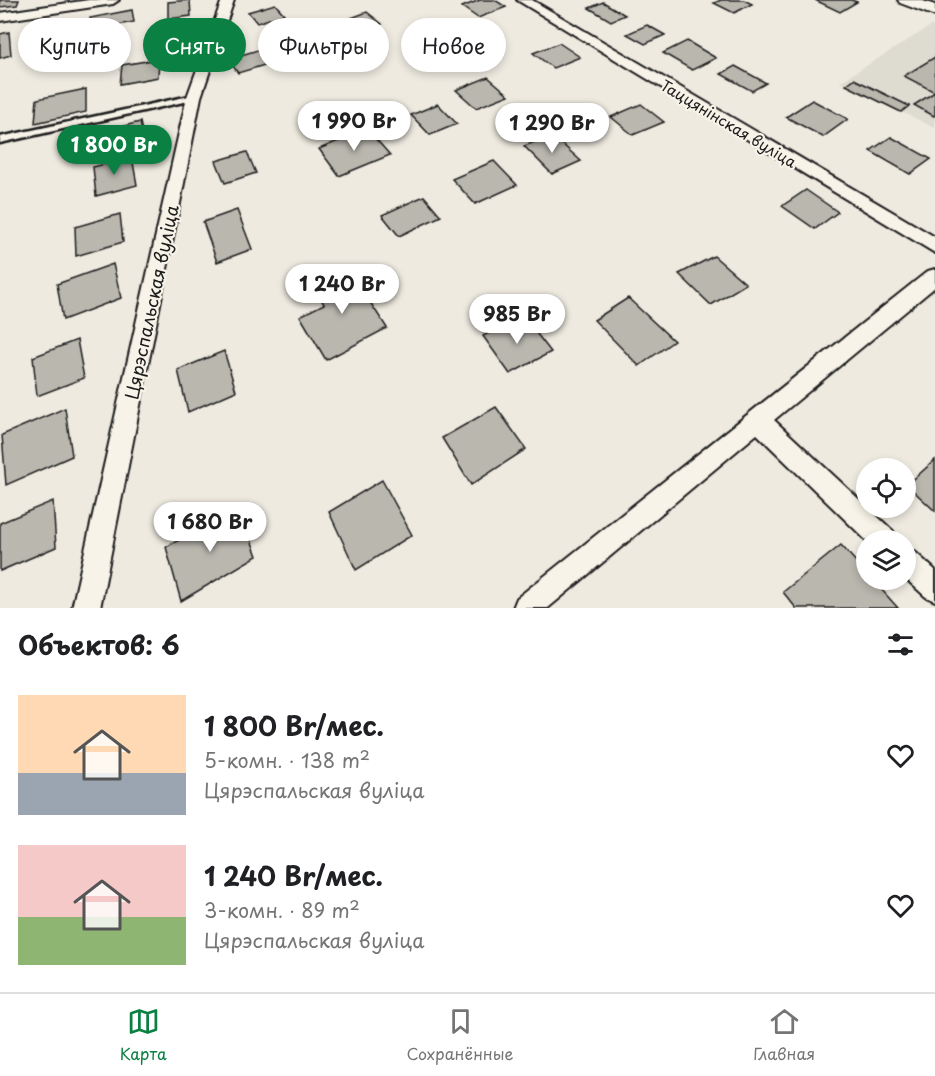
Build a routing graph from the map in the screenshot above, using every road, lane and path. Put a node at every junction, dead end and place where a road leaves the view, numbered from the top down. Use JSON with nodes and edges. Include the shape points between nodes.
{"nodes":[{"id":1,"x":113,"y":0,"type":"edge"},
{"id":2,"x":228,"y":0,"type":"edge"},
{"id":3,"x":523,"y":0,"type":"edge"},
{"id":4,"x":906,"y":0,"type":"edge"},
{"id":5,"x":935,"y":11,"type":"edge"},
{"id":6,"x":0,"y":17,"type":"edge"},
{"id":7,"x":194,"y":97,"type":"junction"},
{"id":8,"x":0,"y":140,"type":"edge"},
{"id":9,"x":935,"y":246,"type":"edge"},
{"id":10,"x":935,"y":276,"type":"edge"},
{"id":11,"x":759,"y":421,"type":"junction"},
{"id":12,"x":873,"y":530,"type":"edge"},
{"id":13,"x":916,"y":570,"type":"edge"},
{"id":14,"x":935,"y":588,"type":"edge"},
{"id":15,"x":86,"y":608,"type":"edge"},
{"id":16,"x":527,"y":608,"type":"edge"}],
"edges":[{"from":1,"to":6,"type":"street"},
{"from":2,"to":7,"type":"street","name":"Цярэспальская вуліца"},
{"from":3,"to":9,"type":"street","name":"Таццянінская вуліца"},
{"from":4,"to":5,"type":"street"},
{"from":7,"to":8,"type":"lane"},
{"from":7,"to":15,"type":"street","name":"Цярэспальская вуліца"},
{"from":10,"to":11,"type":"street"},
{"from":11,"to":12,"type":"street"},
{"from":11,"to":16,"type":"street"},
{"from":13,"to":14,"type":"street"}]}
